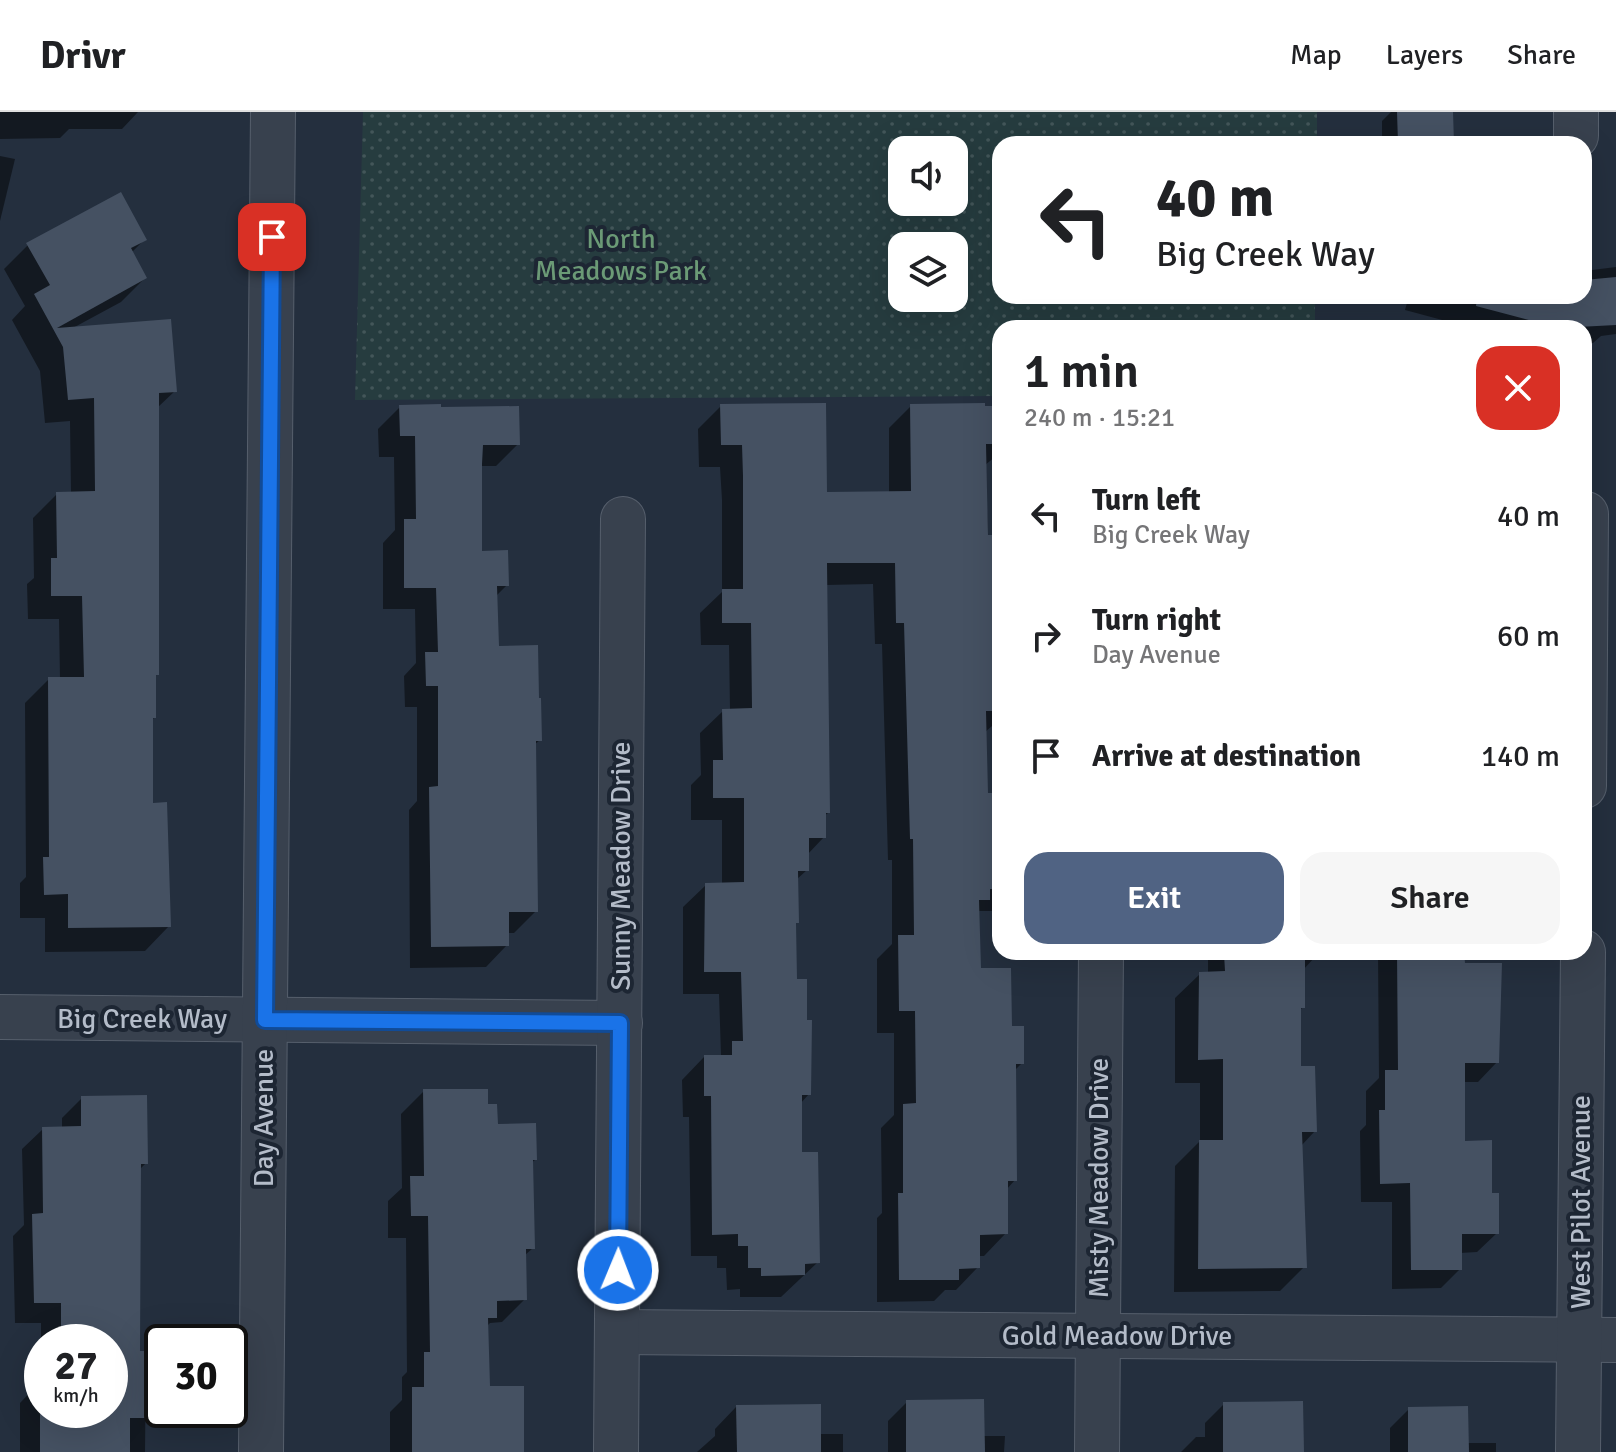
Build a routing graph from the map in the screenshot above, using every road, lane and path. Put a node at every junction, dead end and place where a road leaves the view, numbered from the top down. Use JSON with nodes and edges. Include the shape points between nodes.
{"nodes":[{"id":1,"x":273,"y":112,"type":"edge"},
{"id":2,"x":623,"y":519,"type":"dead end"},
{"id":3,"x":1101,"y":960,"type":"edge"},
{"id":4,"x":1583,"y":960,"type":"edge"},
{"id":5,"x":0,"y":1017,"type":"edge"},
{"id":6,"x":265,"y":1020,"type":"junction"},
{"id":7,"x":620,"y":1023,"type":"junction"},
{"id":8,"x":617,"y":1332,"type":"junction"},
{"id":9,"x":1098,"y":1336,"type":"junction"},
{"id":10,"x":1598,"y":1340,"type":"edge"},
{"id":11,"x":261,"y":1452,"type":"edge"},
{"id":12,"x":616,"y":1452,"type":"edge"},
{"id":13,"x":1097,"y":1452,"type":"edge"},
{"id":14,"x":1578,"y":1452,"type":"edge"}],
"edges":[{"from":1,"to":6,"type":"street","name":"Day Avenue"},
{"from":2,"to":7,"type":"street","name":"Sunny Meadow Drive"},
{"from":3,"to":9,"type":"street","name":"Misty Meadow Drive"},
{"from":4,"to":10,"type":"street","name":"West Pilot Avenue"},
{"from":5,"to":6,"type":"street","name":"Big Creek Way"},
{"from":6,"to":7,"type":"street","name":"Big Creek Way"},
{"from":6,"to":11,"type":"street","name":"Day Avenue"},
{"from":7,"to":8,"type":"street","name":"Sunny Meadow Drive"},
{"from":8,"to":9,"type":"street","name":"Gold Meadow Drive"},
{"from":8,"to":12,"type":"street","name":"Sunny Meadow Drive"},
{"from":9,"to":10,"type":"street","name":"Gold Meadow Drive"},
{"from":9,"to":13,"type":"street","name":"Misty Meadow Drive"},
{"from":10,"to":14,"type":"street","name":"West Pilot Avenue"}]}
